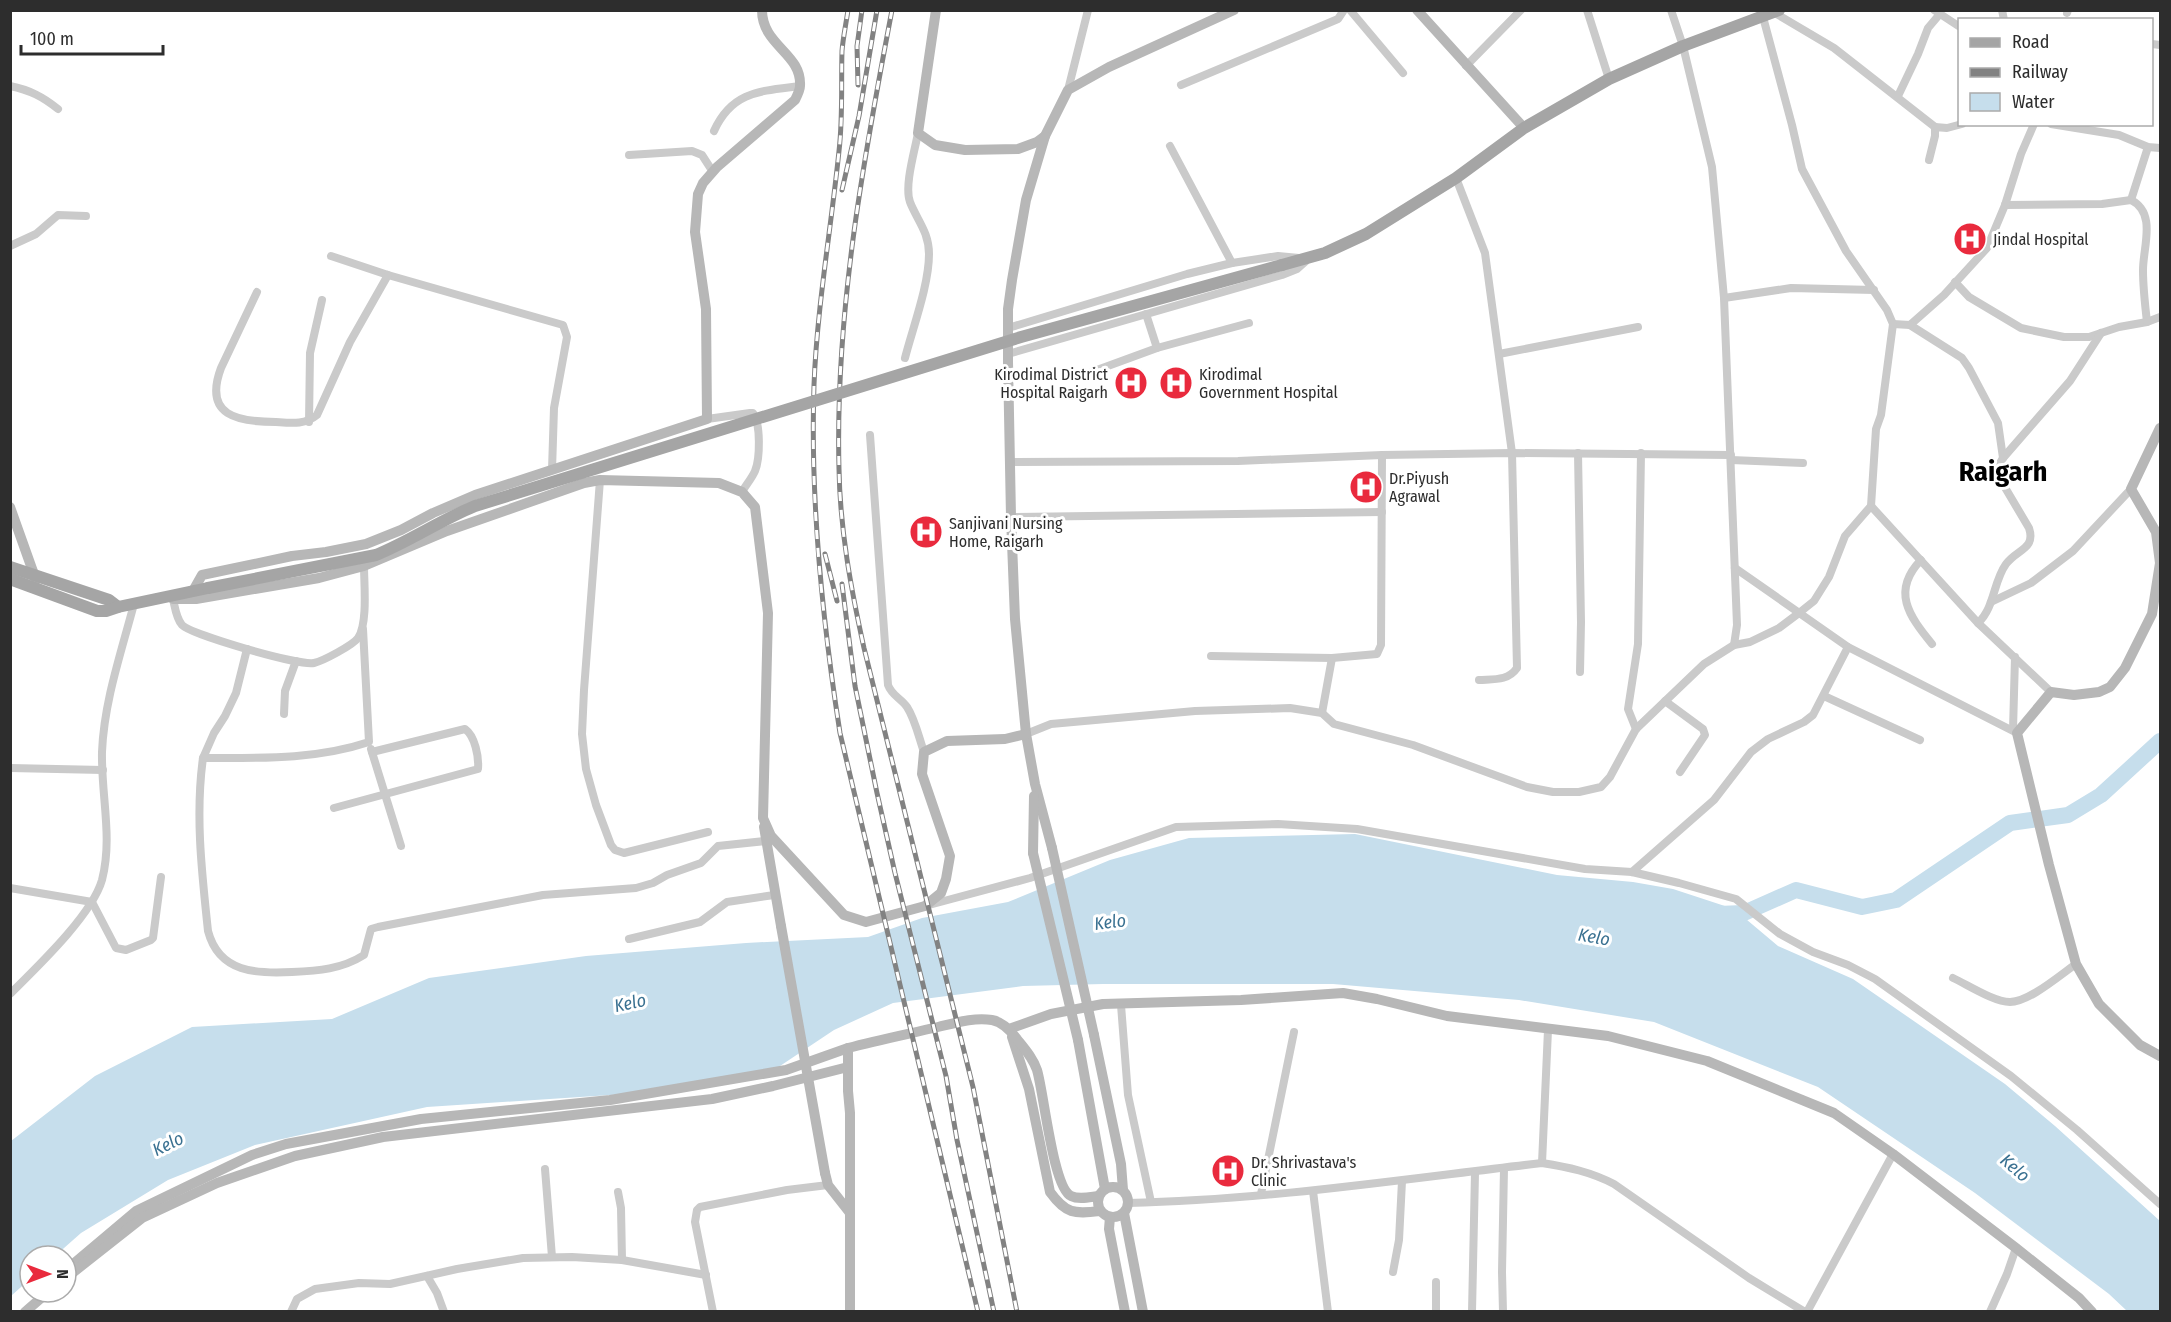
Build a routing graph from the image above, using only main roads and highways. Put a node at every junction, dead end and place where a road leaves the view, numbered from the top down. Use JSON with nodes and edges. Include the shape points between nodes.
{"nodes":[{"id":1,"x":1777,"y":12,"type":"edge"},
{"id":2,"x":10,"y":567,"type":"edge"},
{"id":3,"x":10,"y":579,"type":"edge"},
{"id":4,"x":118,"y":607,"type":"junction"}],
"edges":[{"from":1,"to":4,"type":"main road","bridge":true,"via":[[1683,46],[1610,79],[1524,128],[1366,234],[1307,260],[1010,340],[475,506],[376,555]]},
{"from":2,"to":4,"type":"main road","via":[[109,600]]},
{"from":3,"to":4,"type":"main road","via":[[97,611]]}]}
